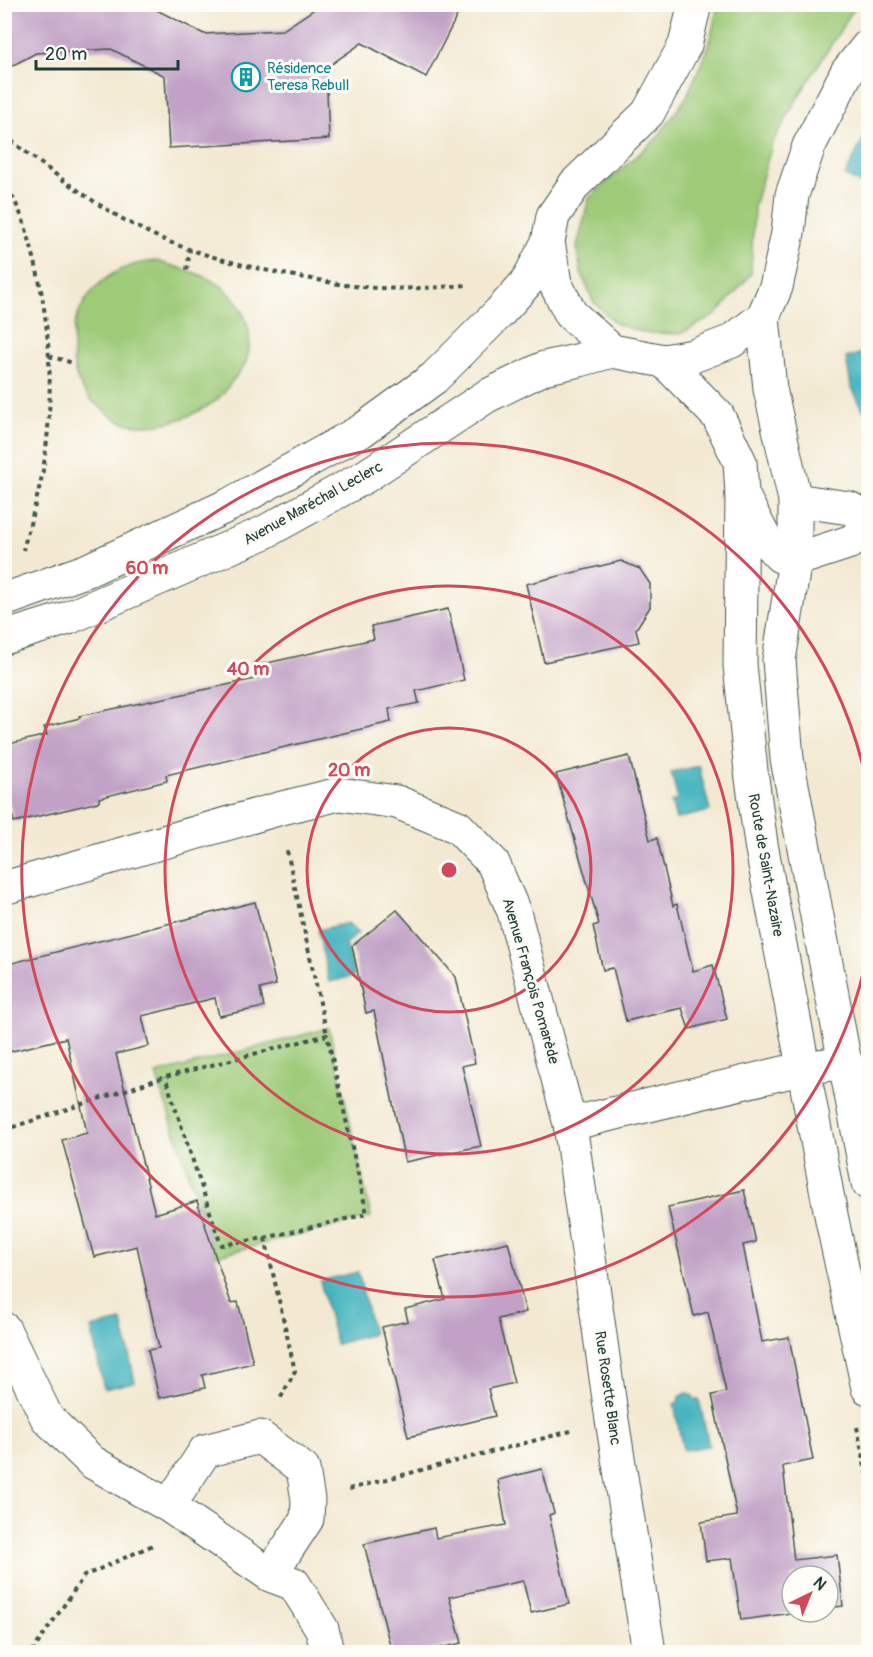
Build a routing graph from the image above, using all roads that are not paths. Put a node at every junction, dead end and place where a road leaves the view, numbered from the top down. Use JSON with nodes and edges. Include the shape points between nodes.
{"nodes":[{"id":1,"x":695,"y":4,"type":"edge"},
{"id":2,"x":868,"y":46,"type":"edge"},
{"id":3,"x":548,"y":242,"type":"junction"},
{"id":4,"x":763,"y":317,"type":"junction"},
{"id":5,"x":612,"y":351,"type":"junction"},
{"id":6,"x":664,"y":361,"type":"junction"},
{"id":7,"x":742,"y":494,"type":"junction"},
{"id":8,"x":795,"y":500,"type":"junction"},
{"id":9,"x":868,"y":518,"type":"edge"},
{"id":10,"x":868,"y":532,"type":"edge"},
{"id":11,"x":795,"y":560,"type":"junction"},
{"id":12,"x":8,"y":598,"type":"edge"},
{"id":13,"x":4,"y":638,"type":"edge"},
{"id":14,"x":4,"y":888,"type":"edge"},
{"id":15,"x":846,"y":1062,"type":"junction"},
{"id":16,"x":804,"y":1068,"type":"junction"},
{"id":17,"x":570,"y":1124,"type":"junction"},
{"id":18,"x":868,"y":1183,"type":"edge"},
{"id":19,"x":4,"y":1329,"type":"edge"},
{"id":20,"x":868,"y":1388,"type":"edge"},
{"id":21,"x":169,"y":1506,"type":"junction"},
{"id":22,"x":270,"y":1575,"type":"junction"},
{"id":23,"x":327,"y":1653,"type":"edge"},
{"id":24,"x":649,"y":1653,"type":"edge"}],
"edges":[{"from":1,"to":3,"type":"street","via":[[685,45],[648,113],[575,184],[553,216]]},
{"from":2,"to":4,"type":"street","via":[[847,72],[809,146],[792,195],[776,287]]},
{"from":3,"to":5,"type":"street","via":[[555,283],[571,314]]},
{"from":3,"to":12,"type":"street","via":[[528,282],[492,320],[434,378],[361,431],[229,505],[88,570]]},
{"from":4,"to":6,"type":"street","via":[[732,341],[693,356]]},
{"from":4,"to":8,"type":"street","via":[[770,389]]},
{"from":5,"to":6,"type":"street"},
{"from":5,"to":13,"type":"street","name":"Avenue Maréchal Leclerc","via":[[544,368],[487,396],[366,476],[263,533],[68,618]]},
{"from":6,"to":7,"type":"street","name":"Route de Saint-Nazaire","via":[[718,416],[740,462]]},
{"from":7,"to":11,"type":"street","via":[[766,541],[780,556]]},
{"from":7,"to":16,"type":"street","name":"Route de Saint-Nazaire","via":[[740,665],[751,771]]},
{"from":8,"to":9,"type":"street","via":[[849,508]]},
{"from":8,"to":11,"type":"street"},
{"from":10,"to":11,"type":"street"},
{"from":11,"to":15,"type":"street","via":[[778,660],[787,759]]},
{"from":14,"to":17,"type":"street","name":"Avenue François Pomarède","via":[[339,794],[397,802],[458,827],[493,862],[514,912]]},
{"from":15,"to":16,"type":"street"},
{"from":15,"to":18,"type":"street"},
{"from":16,"to":17,"type":"street"},
{"from":16,"to":20,"type":"street","name":"Route de Saint-Nazaire"},
{"from":17,"to":24,"type":"street","name":"Rue Rosette Blanc"},
{"from":19,"to":21,"type":"street","via":[[47,1418],[92,1462]]},
{"from":21,"to":22,"type":"street"},
{"from":21,"to":22,"type":"street","via":[[205,1451],[260,1437],[303,1469],[308,1500],[307,1519]]},
{"from":22,"to":23,"type":"street","via":[[294,1584],[322,1629]]}]}
